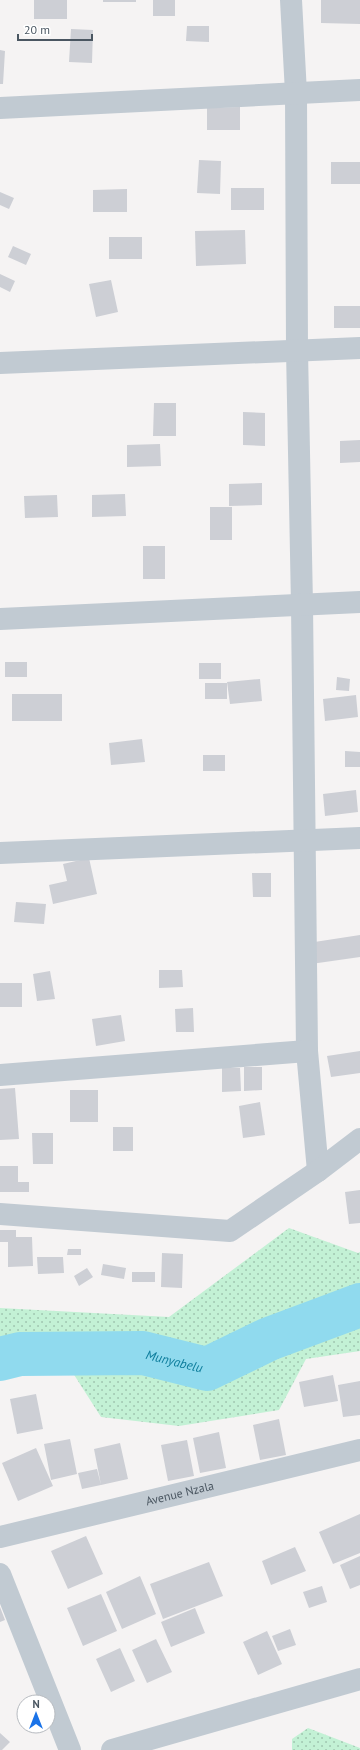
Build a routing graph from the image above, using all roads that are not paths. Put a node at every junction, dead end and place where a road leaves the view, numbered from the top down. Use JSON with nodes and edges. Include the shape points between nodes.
{"nodes":[{"id":1,"x":291,"y":0,"type":"edge"},
{"id":2,"x":360,"y":90,"type":"edge"},
{"id":3,"x":296,"y":93,"type":"junction"},
{"id":4,"x":0,"y":108,"type":"edge"},
{"id":5,"x":360,"y":348,"type":"edge"},
{"id":6,"x":296,"y":350,"type":"junction"},
{"id":7,"x":0,"y":363,"type":"edge"},
{"id":8,"x":360,"y":602,"type":"edge"},
{"id":9,"x":302,"y":605,"type":"junction"},
{"id":10,"x":0,"y":619,"type":"edge"},
{"id":11,"x":360,"y":838,"type":"edge"},
{"id":12,"x":304,"y":841,"type":"junction"},
{"id":13,"x":0,"y":853,"type":"edge"},
{"id":14,"x":307,"y":1051,"type":"junction"},
{"id":15,"x":0,"y":1075,"type":"edge"},
{"id":16,"x":360,"y":1139,"type":"edge"},
{"id":17,"x":318,"y":1171,"type":"junction"},
{"id":18,"x":0,"y":1214,"type":"edge"},
{"id":19,"x":360,"y":1450,"type":"edge"},
{"id":20,"x":0,"y":1537,"type":"edge"},
{"id":21,"x":0,"y":1574,"type":"edge"},
{"id":22,"x":360,"y":1679,"type":"edge"},
{"id":23,"x":70,"y":1750,"type":"edge"},
{"id":24,"x":112,"y":1750,"type":"edge"}],
"edges":[{"from":1,"to":3,"type":"street"},
{"from":2,"to":3,"type":"street"},
{"from":3,"to":4,"type":"street"},
{"from":3,"to":6,"type":"street"},
{"from":5,"to":6,"type":"street"},
{"from":6,"to":7,"type":"street"},
{"from":6,"to":9,"type":"street"},
{"from":8,"to":9,"type":"street"},
{"from":9,"to":10,"type":"street"},
{"from":9,"to":12,"type":"street"},
{"from":11,"to":12,"type":"street"},
{"from":12,"to":13,"type":"street"},
{"from":12,"to":14,"type":"street"},
{"from":14,"to":15,"type":"street"},
{"from":14,"to":17,"type":"street"},
{"from":16,"to":17,"type":"street"},
{"from":17,"to":18,"type":"street","via":[[230,1231]]},
{"from":19,"to":20,"type":"street","name":"Avenue Nzala"},
{"from":21,"to":23,"type":"street"},
{"from":22,"to":24,"type":"street"}]}
